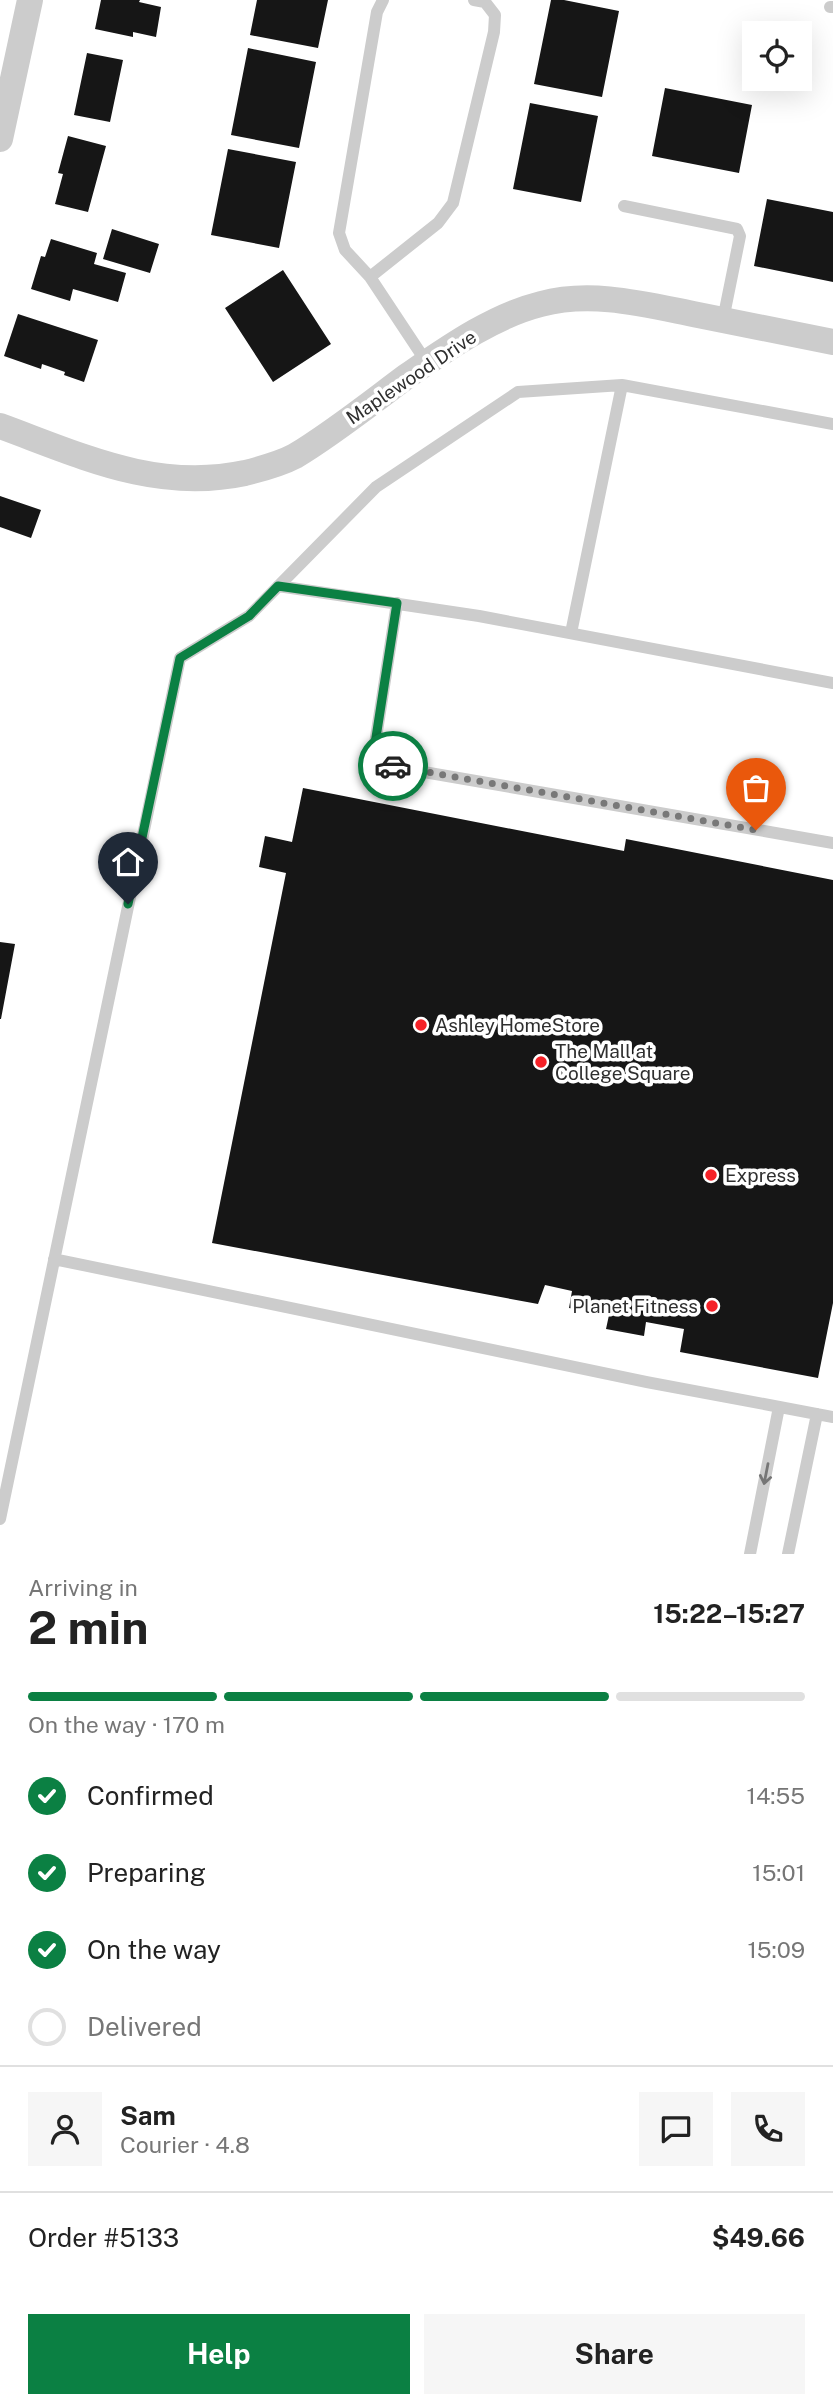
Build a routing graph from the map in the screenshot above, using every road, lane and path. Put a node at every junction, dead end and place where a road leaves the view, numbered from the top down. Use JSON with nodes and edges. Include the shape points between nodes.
{"nodes":[{"id":1,"x":30,"y":0,"type":"edge"},
{"id":2,"x":383,"y":0,"type":"edge"},
{"id":3,"x":474,"y":0,"type":"edge"},
{"id":4,"x":0,"y":139,"type":"edge"},
{"id":5,"x":624,"y":206,"type":"dead end"},
{"id":6,"x":370,"y":277,"type":"junction"},
{"id":7,"x":723,"y":320,"type":"junction"},
{"id":8,"x":833,"y":342,"type":"edge"},
{"id":9,"x":427,"y":363,"type":"junction"},
{"id":10,"x":622,"y":385,"type":"junction"},
{"id":11,"x":833,"y":424,"type":"edge"},
{"id":12,"x":0,"y":426,"type":"edge"},
{"id":13,"x":278,"y":586,"type":"junction"},
{"id":14,"x":397,"y":603,"type":"junction"},
{"id":15,"x":571,"y":633,"type":"junction"},
{"id":16,"x":833,"y":683,"type":"edge"},
{"id":17,"x":833,"y":843,"type":"edge"},
{"id":18,"x":54,"y":1259,"type":"junction"},
{"id":19,"x":779,"y":1407,"type":"junction"},
{"id":20,"x":817,"y":1414,"type":"junction"},
{"id":21,"x":833,"y":1418,"type":"edge"},
{"id":22,"x":0,"y":1519,"type":"edge"},
{"id":23,"x":750,"y":1554,"type":"edge"},
{"id":24,"x":788,"y":1554,"type":"edge"}],
"edges":[{"from":1,"to":4,"type":"street"},
{"from":2,"to":6,"type":"lane","via":[[377,12],[339,233],[345,250]]},
{"from":3,"to":6,"type":"lane","via":[[485,2],[495,15],[494,32],[453,203],[438,223]]},
{"from":5,"to":7,"type":"lane","via":[[737,229],[740,236]]},
{"from":6,"to":9,"type":"lane"},
{"from":7,"to":8,"type":"street","name":"Maplewood Drive"},
{"from":7,"to":9,"type":"street","name":"Maplewood Drive","via":[[621,300],[544,303],[511,312]]},
{"from":9,"to":12,"type":"street","name":"Maplewood Drive","via":[[293,456],[218,478],[149,476]]},
{"from":10,"to":11,"type":"lane"},
{"from":10,"to":13,"type":"lane","via":[[518,392],[376,487]]},
{"from":10,"to":15,"type":"lane"},
{"from":13,"to":14,"type":"lane"},
{"from":13,"to":18,"type":"lane","via":[[249,616],[180,658]]},
{"from":14,"to":15,"type":"lane"},
{"from":14,"to":17,"type":"lane","via":[[372,763]]},
{"from":15,"to":16,"type":"lane"},
{"from":18,"to":19,"type":"lane"},
{"from":18,"to":22,"type":"lane"},
{"from":19,"to":20,"type":"lane"},
{"from":19,"to":23,"type":"lane","one_way":true},
{"from":20,"to":21,"type":"lane"},
{"from":20,"to":24,"type":"lane"}]}
